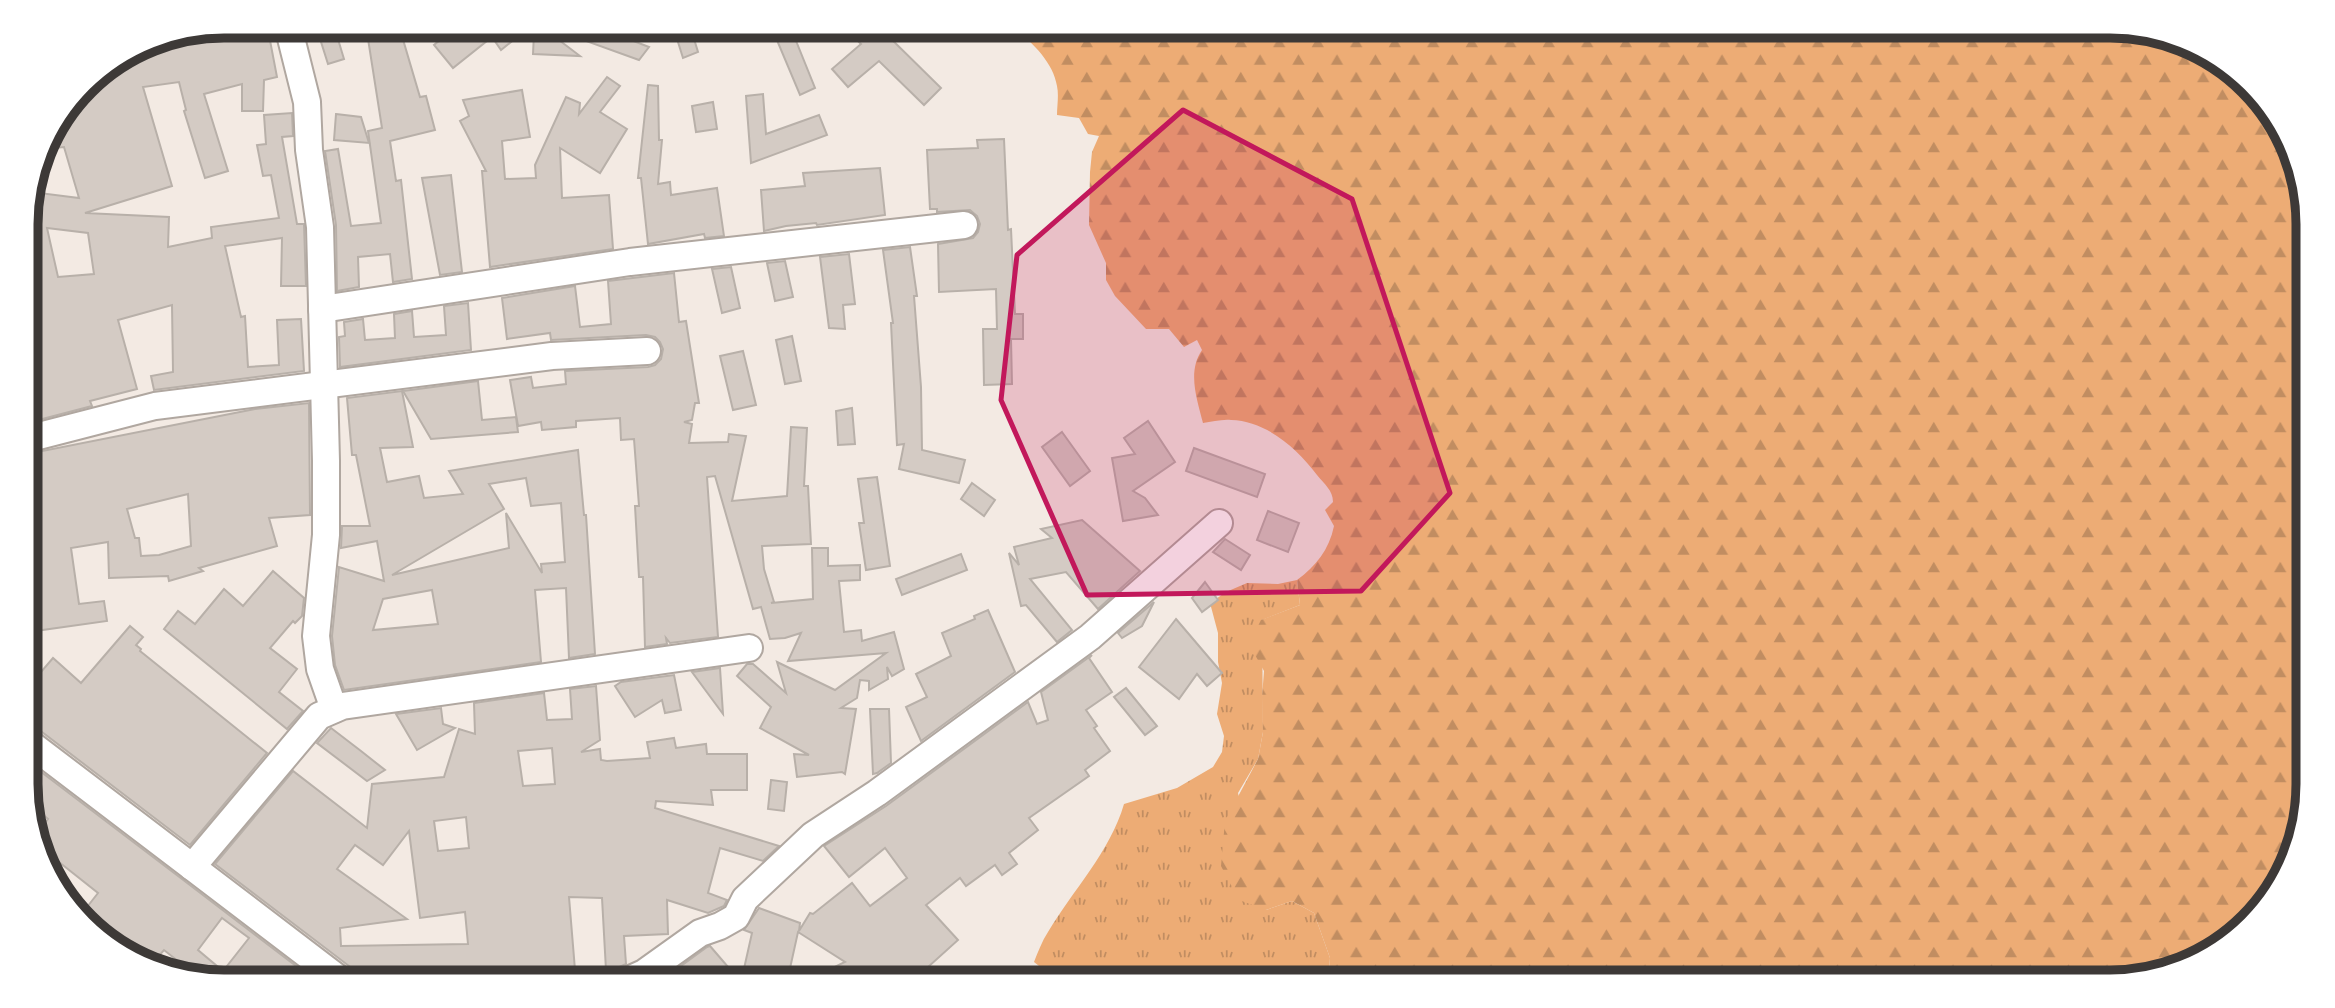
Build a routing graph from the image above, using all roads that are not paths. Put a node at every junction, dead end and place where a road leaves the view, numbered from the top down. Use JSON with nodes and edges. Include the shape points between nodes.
{"nodes":[{"id":1,"x":291,"y":39,"type":"edge"},
{"id":2,"x":964,"y":225,"type":"dead end"},
{"id":3,"x":322,"y":309,"type":"junction"},
{"id":4,"x":647,"y":351,"type":"dead end"},
{"id":5,"x":324,"y":385,"type":"junction"},
{"id":6,"x":39,"y":436,"type":"edge"},
{"id":7,"x":1219,"y":523,"type":"dead end"},
{"id":8,"x":749,"y":648,"type":"dead end"},
{"id":9,"x":334,"y":709,"type":"junction"},
{"id":10,"x":38,"y":750,"type":"edge"},
{"id":11,"x":192,"y":867,"type":"junction"},
{"id":12,"x":327,"y":970,"type":"edge"},
{"id":13,"x":649,"y":970,"type":"edge"}],
"edges":[{"from":1,"to":3,"type":"street","via":[[307,102],[320,227]]},
{"from":2,"to":3,"type":"street","via":[[630,262]]},
{"from":3,"to":5,"type":"street"},
{"from":4,"to":5,"type":"street","via":[[552,356]]},
{"from":5,"to":6,"type":"street","via":[[155,406]]},
{"from":5,"to":9,"type":"street","via":[[326,535],[316,636],[320,669]]},
{"from":7,"to":13,"type":"street","via":[[1090,637],[813,835],[745,899],[736,917],[700,933]]},
{"from":8,"to":9,"type":"street"},
{"from":9,"to":11,"type":"street","via":[[319,716]]},
{"from":10,"to":11,"type":"street"},
{"from":11,"to":12,"type":"street"}]}
